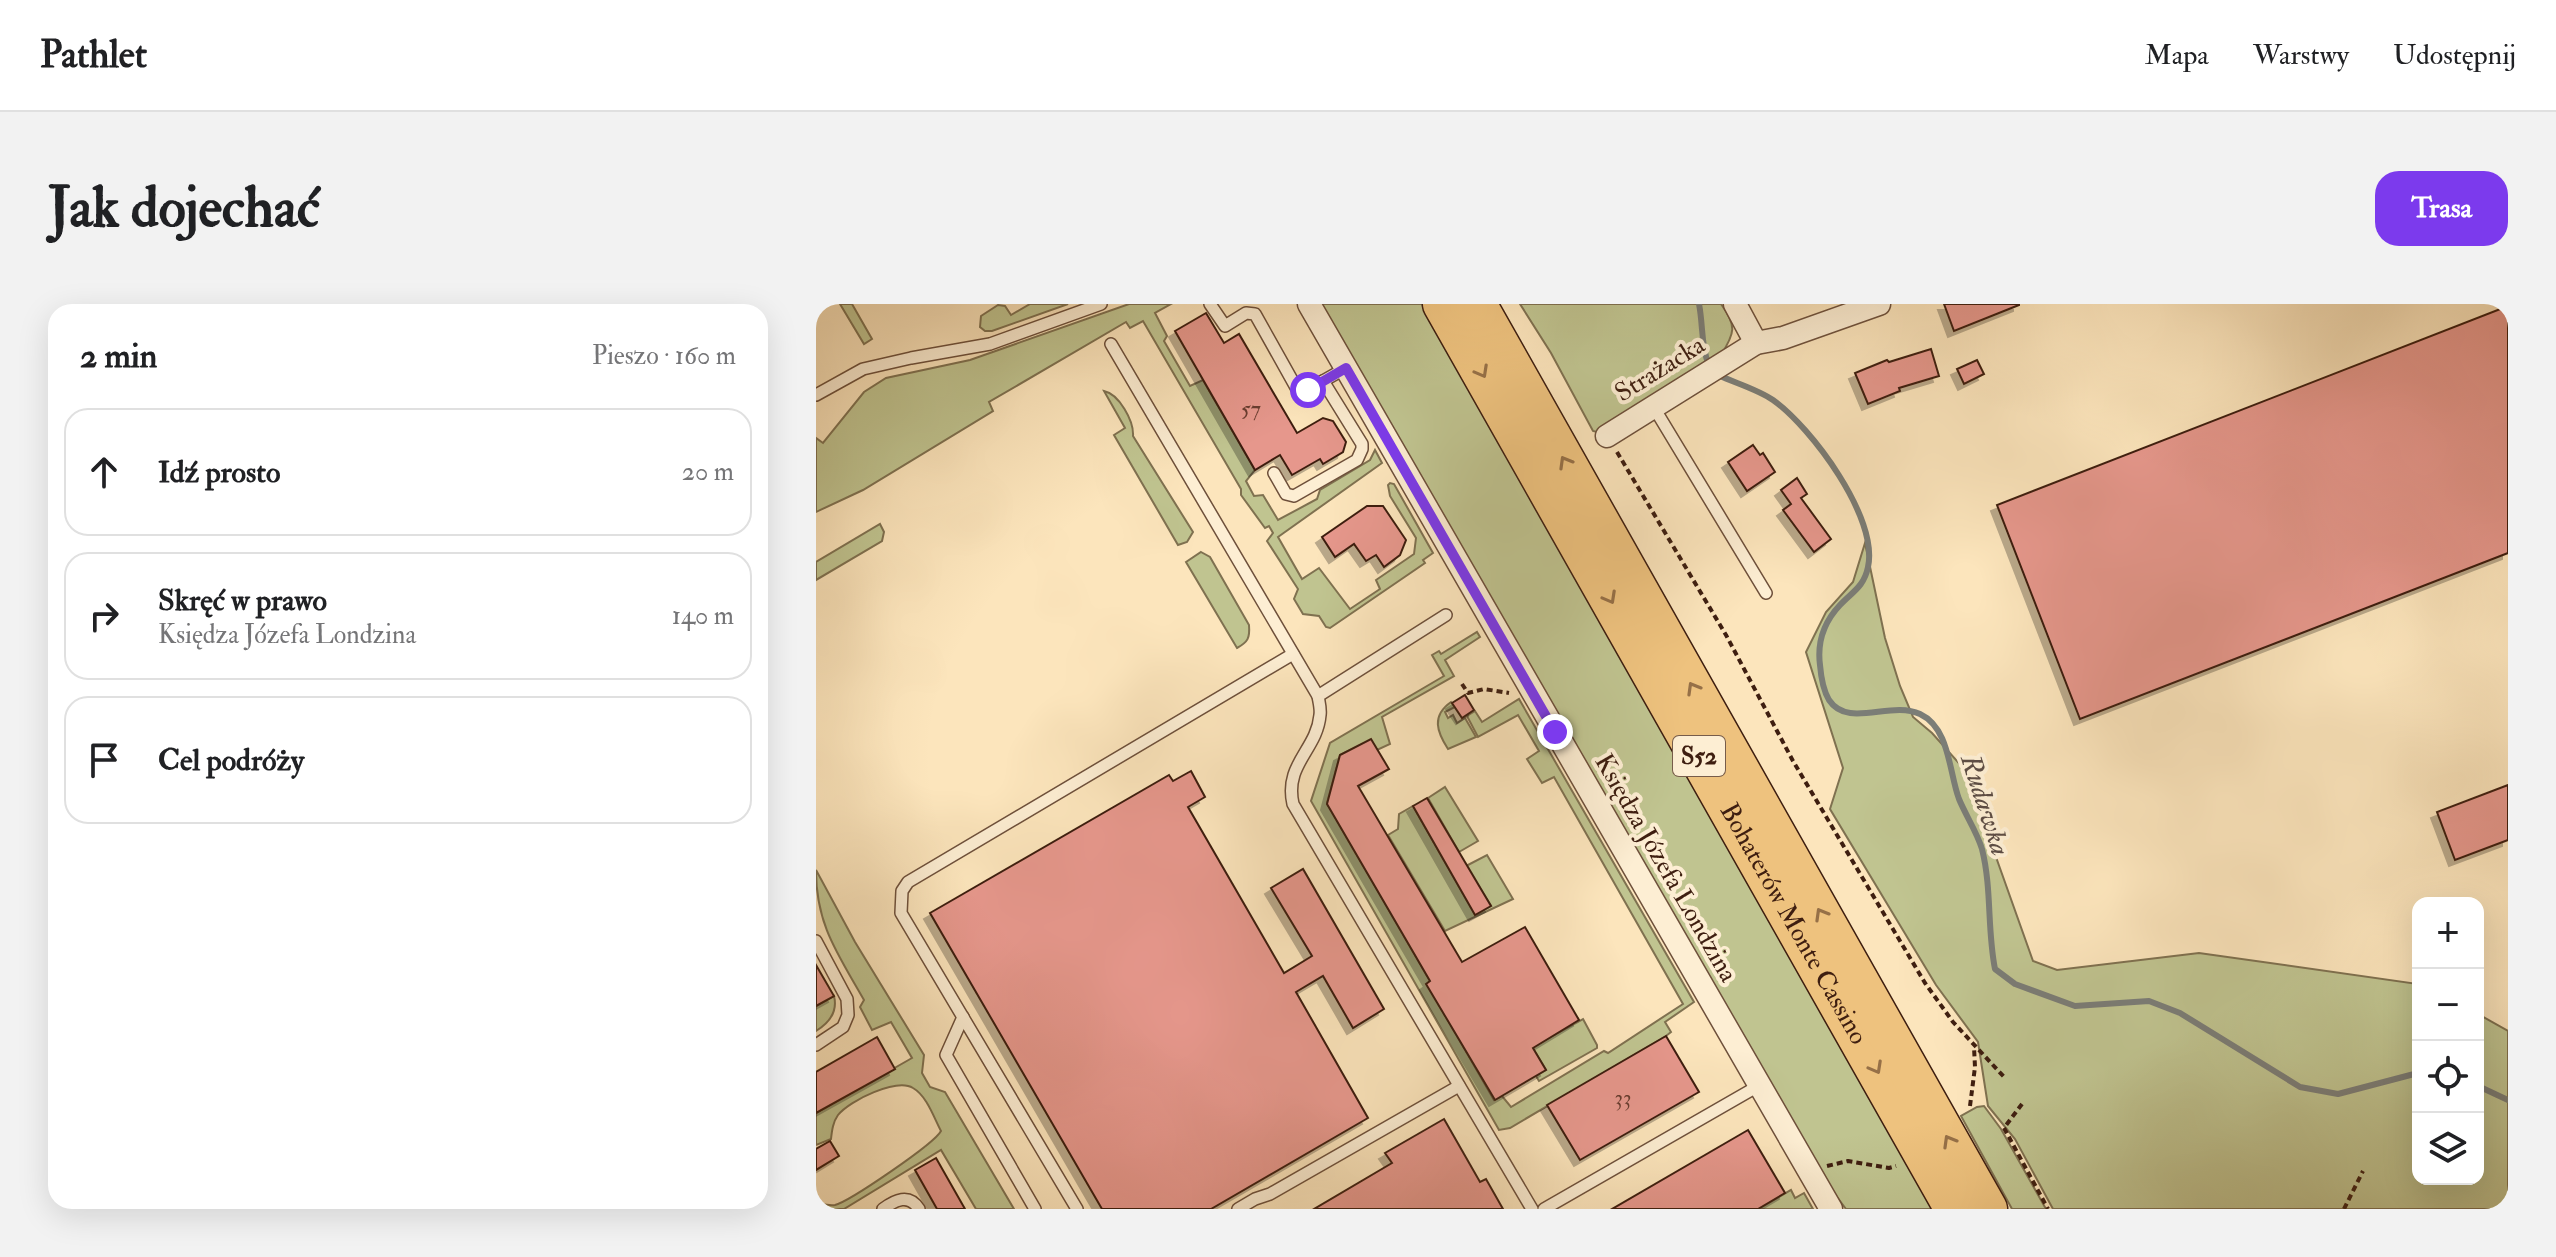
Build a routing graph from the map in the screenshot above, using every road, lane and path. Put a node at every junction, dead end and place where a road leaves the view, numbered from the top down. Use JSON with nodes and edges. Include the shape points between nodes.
{"nodes":[{"id":1,"x":1101,"y":304,"type":"edge"},
{"id":2,"x":1210,"y":304,"type":"edge"},
{"id":3,"x":1309,"y":304,"type":"edge"},
{"id":4,"x":1443,"y":304,"type":"edge"},
{"id":5,"x":1476,"y":304,"type":"edge"},
{"id":6,"x":1735,"y":304,"type":"edge"},
{"id":7,"x":1879,"y":304,"type":"edge"},
{"id":8,"x":1756,"y":343,"type":"junction"},
{"id":9,"x":1111,"y":344,"type":"dead end"},
{"id":10,"x":1346,"y":368,"type":"junction"},
{"id":11,"x":1323,"y":381,"type":"junction"},
{"id":12,"x":816,"y":395,"type":"edge"},
{"id":13,"x":1653,"y":405,"type":"junction"},
{"id":14,"x":1607,"y":436,"type":"joint"},
{"id":15,"x":1274,"y":473,"type":"dead end"},
{"id":16,"x":1766,"y":593,"type":"dead end"},
{"id":17,"x":1446,"y":615,"type":"dead end"},
{"id":18,"x":1293,"y":654,"type":"junction"},
{"id":19,"x":1318,"y":696,"type":"junction"},
{"id":20,"x":816,"y":941,"type":"edge"},
{"id":21,"x":963,"y":1017,"type":"junction"},
{"id":22,"x":816,"y":1045,"type":"edge"},
{"id":23,"x":1974,"y":1045,"type":"junction"},
{"id":24,"x":2005,"y":1078,"type":"dead end"},
{"id":25,"x":1760,"y":1085,"type":"junction"},
{"id":26,"x":1459,"y":1086,"type":"junction"},
{"id":27,"x":2022,"y":1104,"type":"dead end"},
{"id":28,"x":1970,"y":1106,"type":"dead end"},
{"id":29,"x":1896,"y":1166,"type":"dead end"},
{"id":30,"x":2363,"y":1171,"type":"dead end"},
{"id":31,"x":1811,"y":1175,"type":"junction"},
{"id":32,"x":883,"y":1209,"type":"edge"},
{"id":33,"x":919,"y":1209,"type":"edge"},
{"id":34,"x":1035,"y":1209,"type":"edge"},
{"id":35,"x":1077,"y":1209,"type":"edge"},
{"id":36,"x":1238,"y":1209,"type":"edge"},
{"id":37,"x":1532,"y":1209,"type":"edge"},
{"id":38,"x":1544,"y":1209,"type":"edge"},
{"id":39,"x":1831,"y":1209,"type":"edge"},
{"id":40,"x":1955,"y":1209,"type":"edge"},
{"id":41,"x":1987,"y":1209,"type":"edge"},
{"id":42,"x":2048,"y":1209,"type":"edge"},
{"id":43,"x":2344,"y":1209,"type":"edge"}],
"edges":[{"from":1,"to":12,"type":"lane","via":[[990,344],[863,369]]},
{"from":2,"to":11,"type":"lane","via":[[1225,326],[1246,313],[1255,314],[1297,389],[1308,390]]},
{"from":3,"to":10,"type":"street","name":"Księdza Józefa Londzina"},
{"from":4,"to":40,"type":"highway","name":"Bohaterów Monte Cassino","number":"S52","one_way":true},
{"from":41,"to":5,"type":"highway","name":"Bohaterów Monte Cassino","number":"S52","one_way":true},
{"from":6,"to":8,"type":"street"},
{"from":7,"to":8,"type":"street","name":"Strażacka"},
{"from":8,"to":13,"type":"street","name":"Strażacka"},
{"from":9,"to":18,"type":"lane"},
{"from":10,"to":11,"type":"lane"},
{"from":10,"to":25,"type":"street","name":"Księdza Józefa Londzina"},
{"from":11,"to":15,"type":"lane","via":[[1362,444],[1361,455],[1294,496],[1286,494]]},
{"from":13,"to":14,"type":"street","name":"Strażacka"},
{"from":13,"to":16,"type":"lane"},
{"from":14,"to":23,"type":"path","via":[[1925,983]]},
{"from":17,"to":19,"type":"lane"},
{"from":18,"to":19,"type":"lane"},
{"from":18,"to":21,"type":"lane","via":[[908,882],[901,913]]},
{"from":19,"to":26,"type":"lane","via":[[1321,714],[1316,730],[1292,777],[1293,804]]},
{"from":20,"to":22,"type":"lane","via":[[849,1008],[843,1027]]},
{"from":21,"to":34,"type":"lane","via":[[946,1055]]},
{"from":21,"to":35,"type":"lane"},
{"from":23,"to":24,"type":"path"},
{"from":23,"to":28,"type":"path"},
{"from":25,"to":31,"type":"street","name":"Księdza Józefa Londzina"},
{"from":25,"to":38,"type":"lane"},
{"from":26,"to":36,"type":"lane"},
{"from":26,"to":37,"type":"lane"},
{"from":27,"to":42,"type":"path","via":[[2004,1128]]},
{"from":29,"to":31,"type":"path","via":[[1838,1162]]},
{"from":30,"to":43,"type":"path"},
{"from":31,"to":39,"type":"street","name":"Księdza Józefa Londzina"},
{"from":32,"to":33,"type":"lane","via":[[895,1199],[906,1199]]}]}
